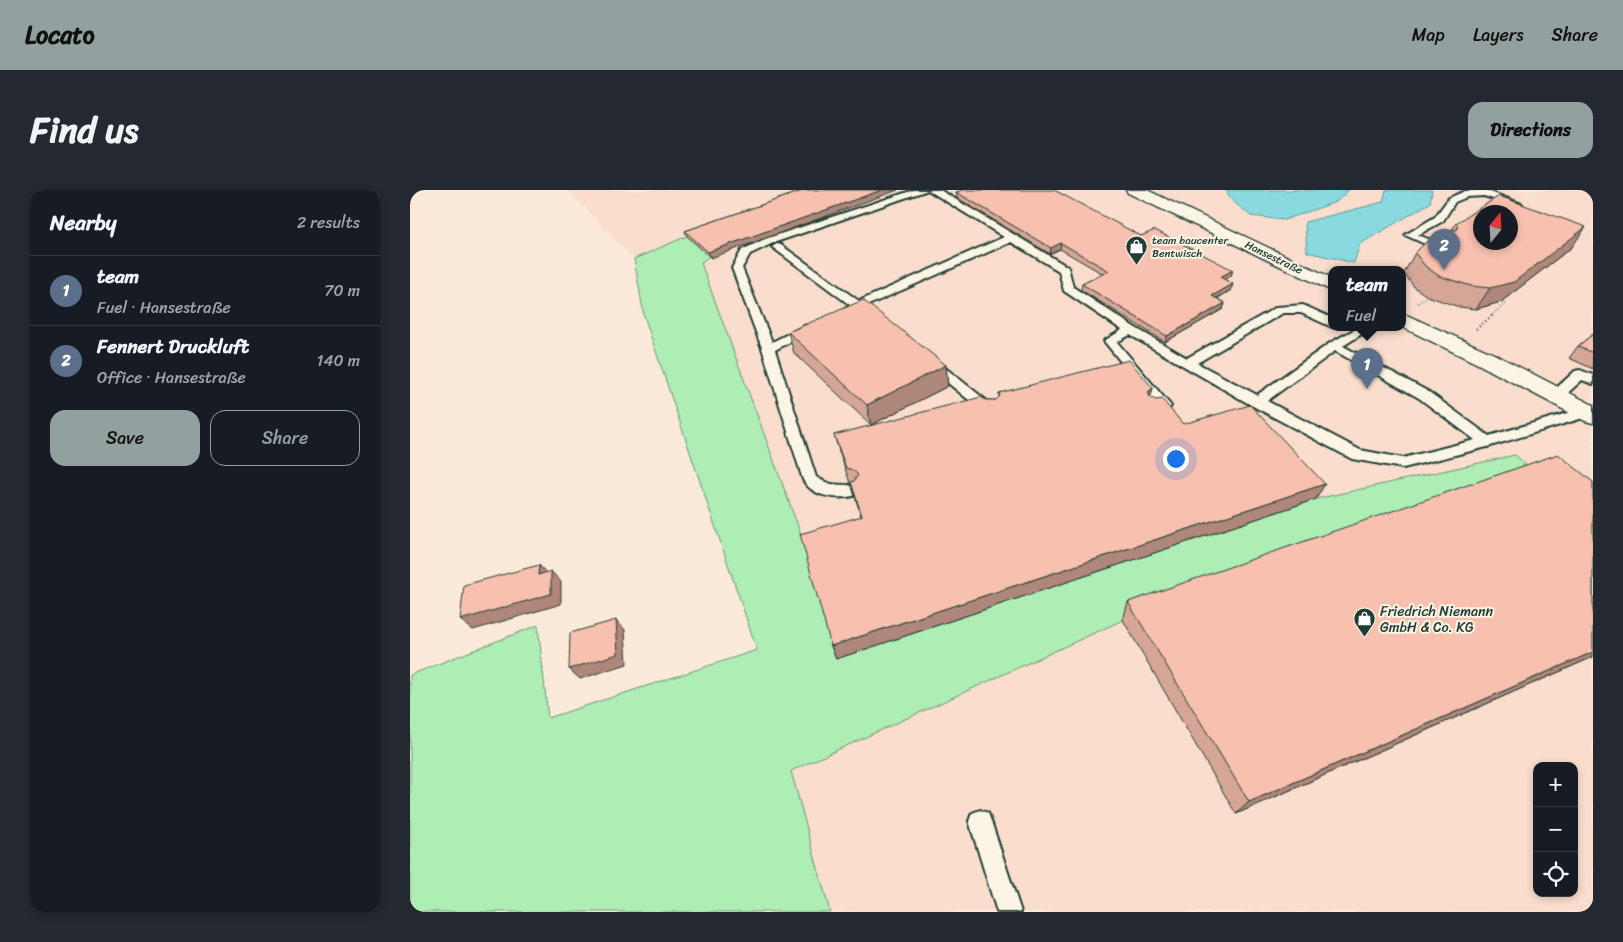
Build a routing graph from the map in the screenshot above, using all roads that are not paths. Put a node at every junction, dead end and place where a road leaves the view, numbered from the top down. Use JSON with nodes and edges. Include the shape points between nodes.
{"nodes":[{"id":1,"x":923,"y":190,"type":"edge"},
{"id":2,"x":933,"y":190,"type":"edge"},
{"id":3,"x":1134,"y":190,"type":"edge"},
{"id":4,"x":1528,"y":208,"type":"edge"},
{"id":5,"x":1011,"y":238,"type":"junction"},
{"id":6,"x":777,"y":247,"type":"dead end"},
{"id":7,"x":1440,"y":247,"type":"edge"},
{"id":8,"x":1328,"y":283,"type":"edge"},
{"id":9,"x":858,"y":305,"type":"junction"},
{"id":10,"x":842,"y":313,"type":"edge"},
{"id":11,"x":1328,"y":321,"type":"edge"},
{"id":12,"x":1406,"y":321,"type":"edge"},
{"id":13,"x":882,"y":324,"type":"edge"},
{"id":14,"x":817,"y":325,"type":"edge"},
{"id":15,"x":1130,"y":330,"type":"junction"},
{"id":16,"x":1360,"y":331,"type":"edge"},
{"id":17,"x":1334,"y":346,"type":"junction"},
{"id":18,"x":768,"y":348,"type":"junction"},
{"id":19,"x":921,"y":355,"type":"edge"},
{"id":20,"x":1187,"y":364,"type":"junction"},
{"id":21,"x":1593,"y":380,"type":"edge"},
{"id":22,"x":1556,"y":396,"type":"junction"},
{"id":23,"x":1256,"y":402,"type":"junction"},
{"id":24,"x":1153,"y":409,"type":"edge"},
{"id":25,"x":991,"y":411,"type":"edge"},
{"id":26,"x":1590,"y":414,"type":"edge"},
{"id":27,"x":1487,"y":442,"type":"junction"},
{"id":28,"x":852,"y":491,"type":"edge"},
{"id":29,"x":980,"y":821,"type":"dead end"},
{"id":30,"x":1009,"y":912,"type":"edge"}],
"edges":[{"from":1,"to":18,"type":"lane","via":[[769,241],[746,252],[737,268]]},
{"from":2,"to":5,"type":"lane"},
{"from":3,"to":8,"type":"street","name":"Hansestraße"},
{"from":4,"to":7,"type":"lane","via":[[1485,193],[1465,194],[1452,200],[1439,219],[1410,235]]},
{"from":5,"to":9,"type":"lane"},
{"from":5,"to":15,"type":"lane","via":[[1064,269],[1068,289]]},
{"from":6,"to":9,"type":"lane"},
{"from":9,"to":10,"type":"lane"},
{"from":9,"to":13,"type":"lane"},
{"from":11,"to":20,"type":"lane","via":[[1303,309],[1281,309]]},
{"from":12,"to":22,"type":"street"},
{"from":14,"to":18,"type":"lane"},
{"from":15,"to":20,"type":"lane"},
{"from":15,"to":24,"type":"lane","via":[[1110,341],[1164,406]]},
{"from":16,"to":17,"type":"lane"},
{"from":17,"to":23,"type":"lane"},
{"from":17,"to":27,"type":"lane","via":[[1424,395]]},
{"from":18,"to":28,"type":"lane","via":[[810,480],[826,491]]},
{"from":19,"to":25,"type":"lane"},
{"from":20,"to":23,"type":"lane"},
{"from":21,"to":22,"type":"lane","via":[[1580,374]]},
{"from":22,"to":26,"type":"street"},
{"from":23,"to":27,"type":"lane","via":[[1357,455],[1403,463]]},
{"from":26,"to":27,"type":"lane"},
{"from":29,"to":30,"type":"lane"}]}
